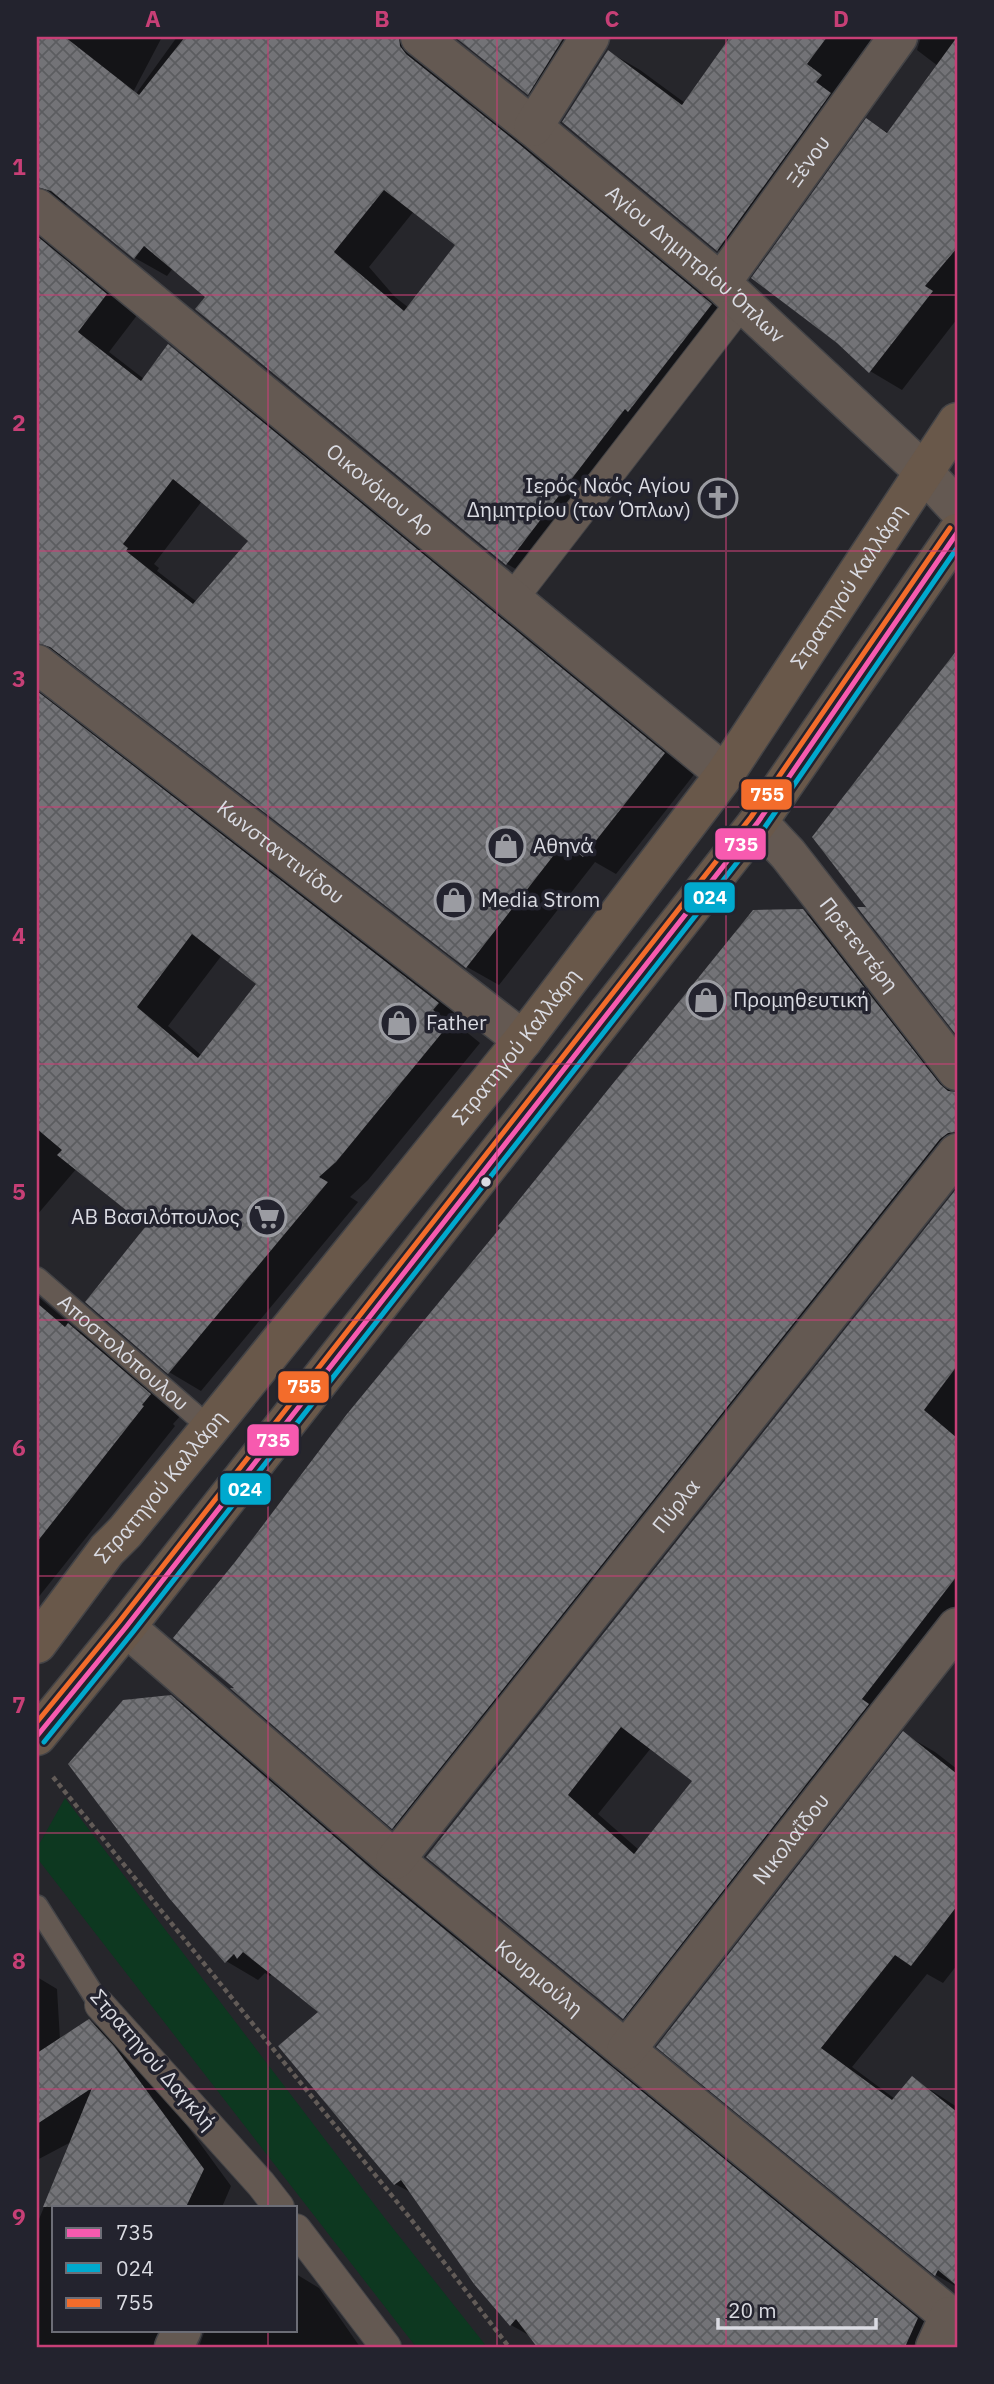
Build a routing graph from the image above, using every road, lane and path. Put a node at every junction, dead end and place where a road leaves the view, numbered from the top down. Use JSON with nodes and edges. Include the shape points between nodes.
{"nodes":[{"id":1,"x":420,"y":37,"type":"edge"},
{"id":2,"x":590,"y":37,"type":"edge"},
{"id":3,"x":898,"y":37,"type":"edge"},
{"id":4,"x":533,"y":127,"type":"junction"},
{"id":5,"x":37,"y":208,"type":"edge"},
{"id":6,"x":731,"y":293,"type":"junction"},
{"id":7,"x":957,"y":422,"type":"edge"},
{"id":8,"x":923,"y":471,"type":"junction"},
{"id":9,"x":957,"y":508,"type":"edge"},
{"id":10,"x":957,"y":533,"type":"edge"},
{"id":11,"x":513,"y":598,"type":"junction"},
{"id":12,"x":37,"y":664,"type":"edge"},
{"id":13,"x":724,"y":774,"type":"junction"},
{"id":14,"x":758,"y":822,"type":"junction"},
{"id":15,"x":523,"y":1040,"type":"junction"},
{"id":16,"x":957,"y":1070,"type":"edge"},
{"id":17,"x":957,"y":1153,"type":"edge"},
{"id":18,"x":37,"y":1278,"type":"edge"},
{"id":19,"x":210,"y":1429,"type":"junction"},
{"id":20,"x":126,"y":1627,"type":"junction"},
{"id":21,"x":957,"y":1627,"type":"edge"},
{"id":22,"x":37,"y":1644,"type":"edge"},
{"id":23,"x":41,"y":1752,"type":"edge"},
{"id":24,"x":395,"y":1860,"type":"junction"},
{"id":25,"x":37,"y":1906,"type":"edge"},
{"id":26,"x":100,"y":2005,"type":"joint"},
{"id":27,"x":626,"y":2050,"type":"junction"},
{"id":28,"x":278,"y":2206,"type":"edge"},
{"id":29,"x":298,"y":2232,"type":"edge"},
{"id":30,"x":947,"y":2328,"type":"edge"},
{"id":31,"x":386,"y":2347,"type":"edge"},
{"id":32,"x":509,"y":2347,"type":"edge"}],
"edges":[{"from":1,"to":4,"type":"street","name":"Αγίου Δημητρίου Όπλων"},
{"from":2,"to":4,"type":"street"},
{"from":3,"to":6,"type":"street","name":"Ξένου"},
{"from":4,"to":6,"type":"street","name":"Αγίου Δημητρίου Όπλων"},
{"from":5,"to":11,"type":"street","name":"Οικονόμου Αρ"},
{"from":6,"to":8,"type":"street","name":"Αγίου Δημητρίου Όπλων"},
{"from":6,"to":11,"type":"street"},
{"from":7,"to":8,"type":"main road","name":"Στρατηγού Καλλάρη"},
{"from":8,"to":9,"type":"street","name":"Αγίου Δημητρίου Όπλων"},
{"from":8,"to":13,"type":"main road","name":"Στρατηγού Καλλάρη"},
{"from":10,"to":14,"type":"main road"},
{"from":11,"to":13,"type":"street","name":"Οικονόμου Αρ"},
{"from":12,"to":15,"type":"street","name":"Κωνσταντινίδου"},
{"from":13,"to":15,"type":"main road","name":"Στρατηγού Καλλάρη"},
{"from":14,"to":16,"type":"street","name":"Πρετεντέρη"},
{"from":14,"to":20,"type":"main road"},
{"from":15,"to":19,"type":"main road","name":"Στρατηγού Καλλάρη"},
{"from":17,"to":24,"type":"street","name":"Πύρλα"},
{"from":18,"to":19,"type":"lane","name":"Αποστολόπουλου"},
{"from":19,"to":22,"type":"main road","name":"Στρατηγού Καλλάρη","via":[[107,1550]]},
{"from":20,"to":23,"type":"main road"},
{"from":20,"to":24,"type":"street","name":"Κουρμούλη"},
{"from":21,"to":27,"type":"street","name":"Νικολαΐδου"},
{"from":23,"to":32,"type":"path"},
{"from":24,"to":27,"type":"street","name":"Κουρμούλη"},
{"from":25,"to":26,"type":"lane","name":"Στρατηγού Δαγκλή"},
{"from":26,"to":28,"type":"street","name":"Στρατηγού Δαγκλή"},
{"from":27,"to":30,"type":"street","name":"Κουρμούλη"},
{"from":29,"to":31,"type":"street"}]}
